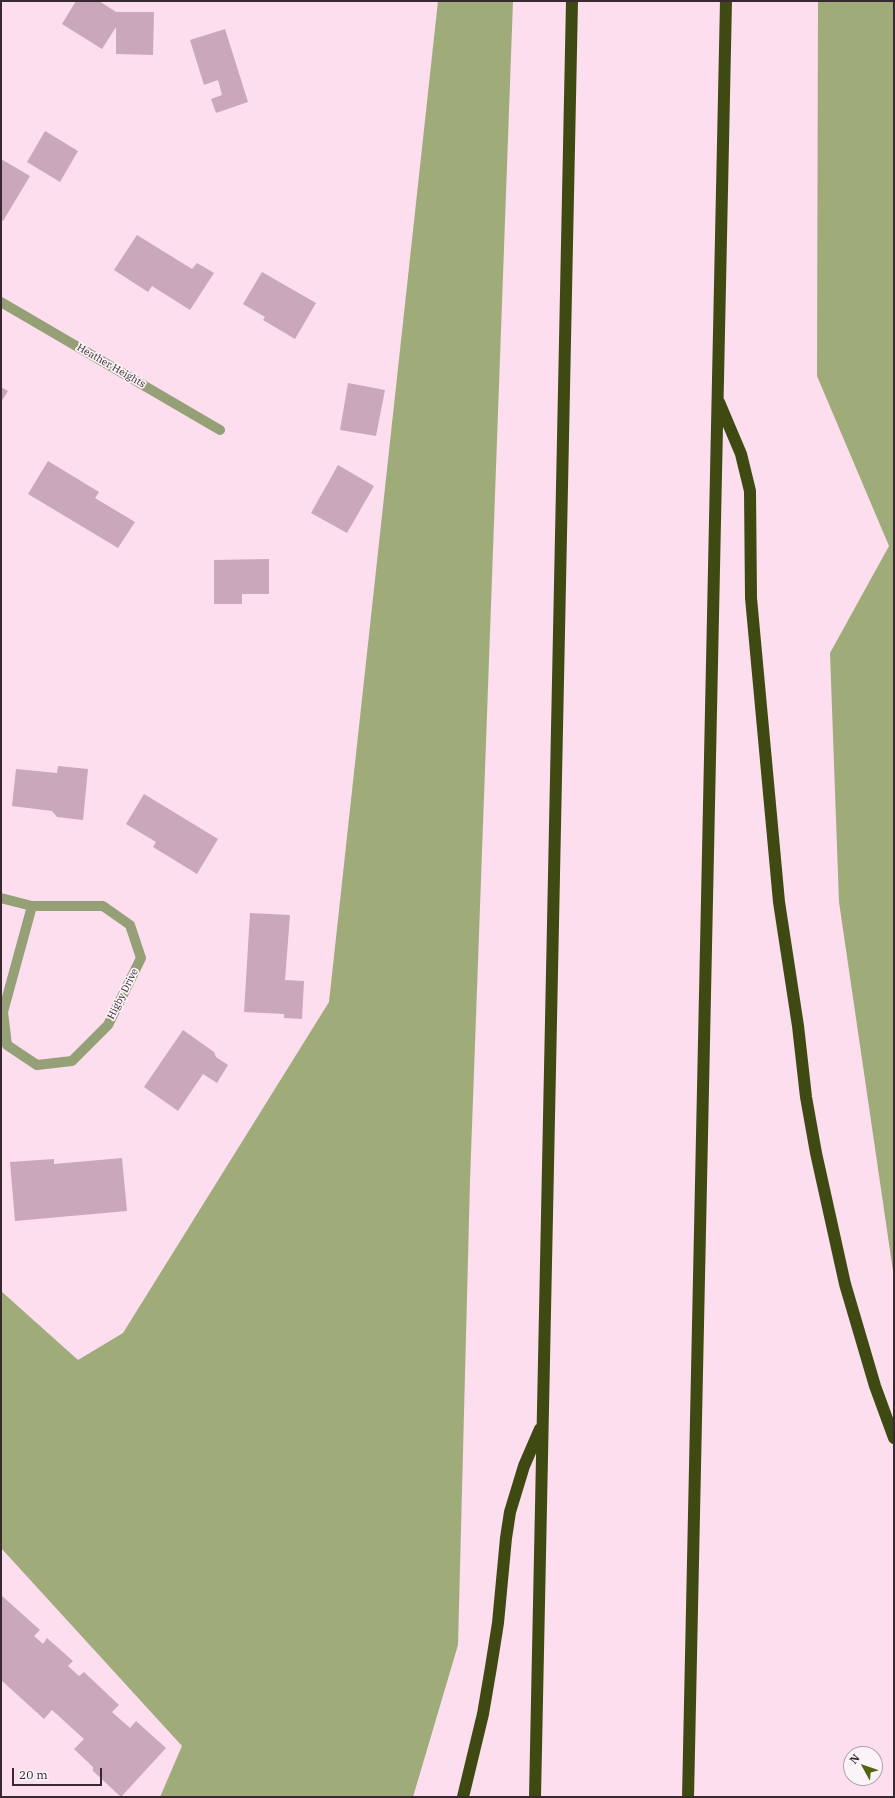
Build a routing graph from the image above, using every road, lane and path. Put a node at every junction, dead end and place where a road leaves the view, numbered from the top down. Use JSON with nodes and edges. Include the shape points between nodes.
{"nodes":[{"id":1,"x":572,"y":1,"type":"edge"},
{"id":2,"x":726,"y":1,"type":"edge"},
{"id":3,"x":1,"y":302,"type":"edge"},
{"id":4,"x":717,"y":398,"type":"junction"},
{"id":5,"x":220,"y":430,"type":"dead end"},
{"id":6,"x":1,"y":898,"type":"edge"},
{"id":7,"x":32,"y":906,"type":"junction"},
{"id":8,"x":542,"y":1424,"type":"junction"},
{"id":9,"x":894,"y":1438,"type":"edge"},
{"id":10,"x":463,"y":1797,"type":"edge"},
{"id":11,"x":535,"y":1797,"type":"edge"},
{"id":12,"x":688,"y":1797,"type":"edge"}],
"edges":[{"from":1,"to":8,"type":"highway"},
{"from":2,"to":4,"type":"highway"},
{"from":3,"to":5,"type":"street","name":"Heather Heights"},
{"from":4,"to":9,"type":"highway","via":[[741,454],[750,491],[751,598],[779,902],[806,1097],[817,1161],[845,1284]]},
{"from":4,"to":12,"type":"highway"},
{"from":6,"to":7,"type":"street","name":"Higby Drive"},
{"from":7,"to":7,"type":"street","name":"Higby Drive","via":[[3,1012],[7,1044],[36,1065],[72,1061],[108,1025],[141,958],[130,925],[103,906]]},
{"from":8,"to":10,"type":"highway","via":[[524,1466],[510,1512],[493,1660]]},
{"from":8,"to":11,"type":"highway"}]}
